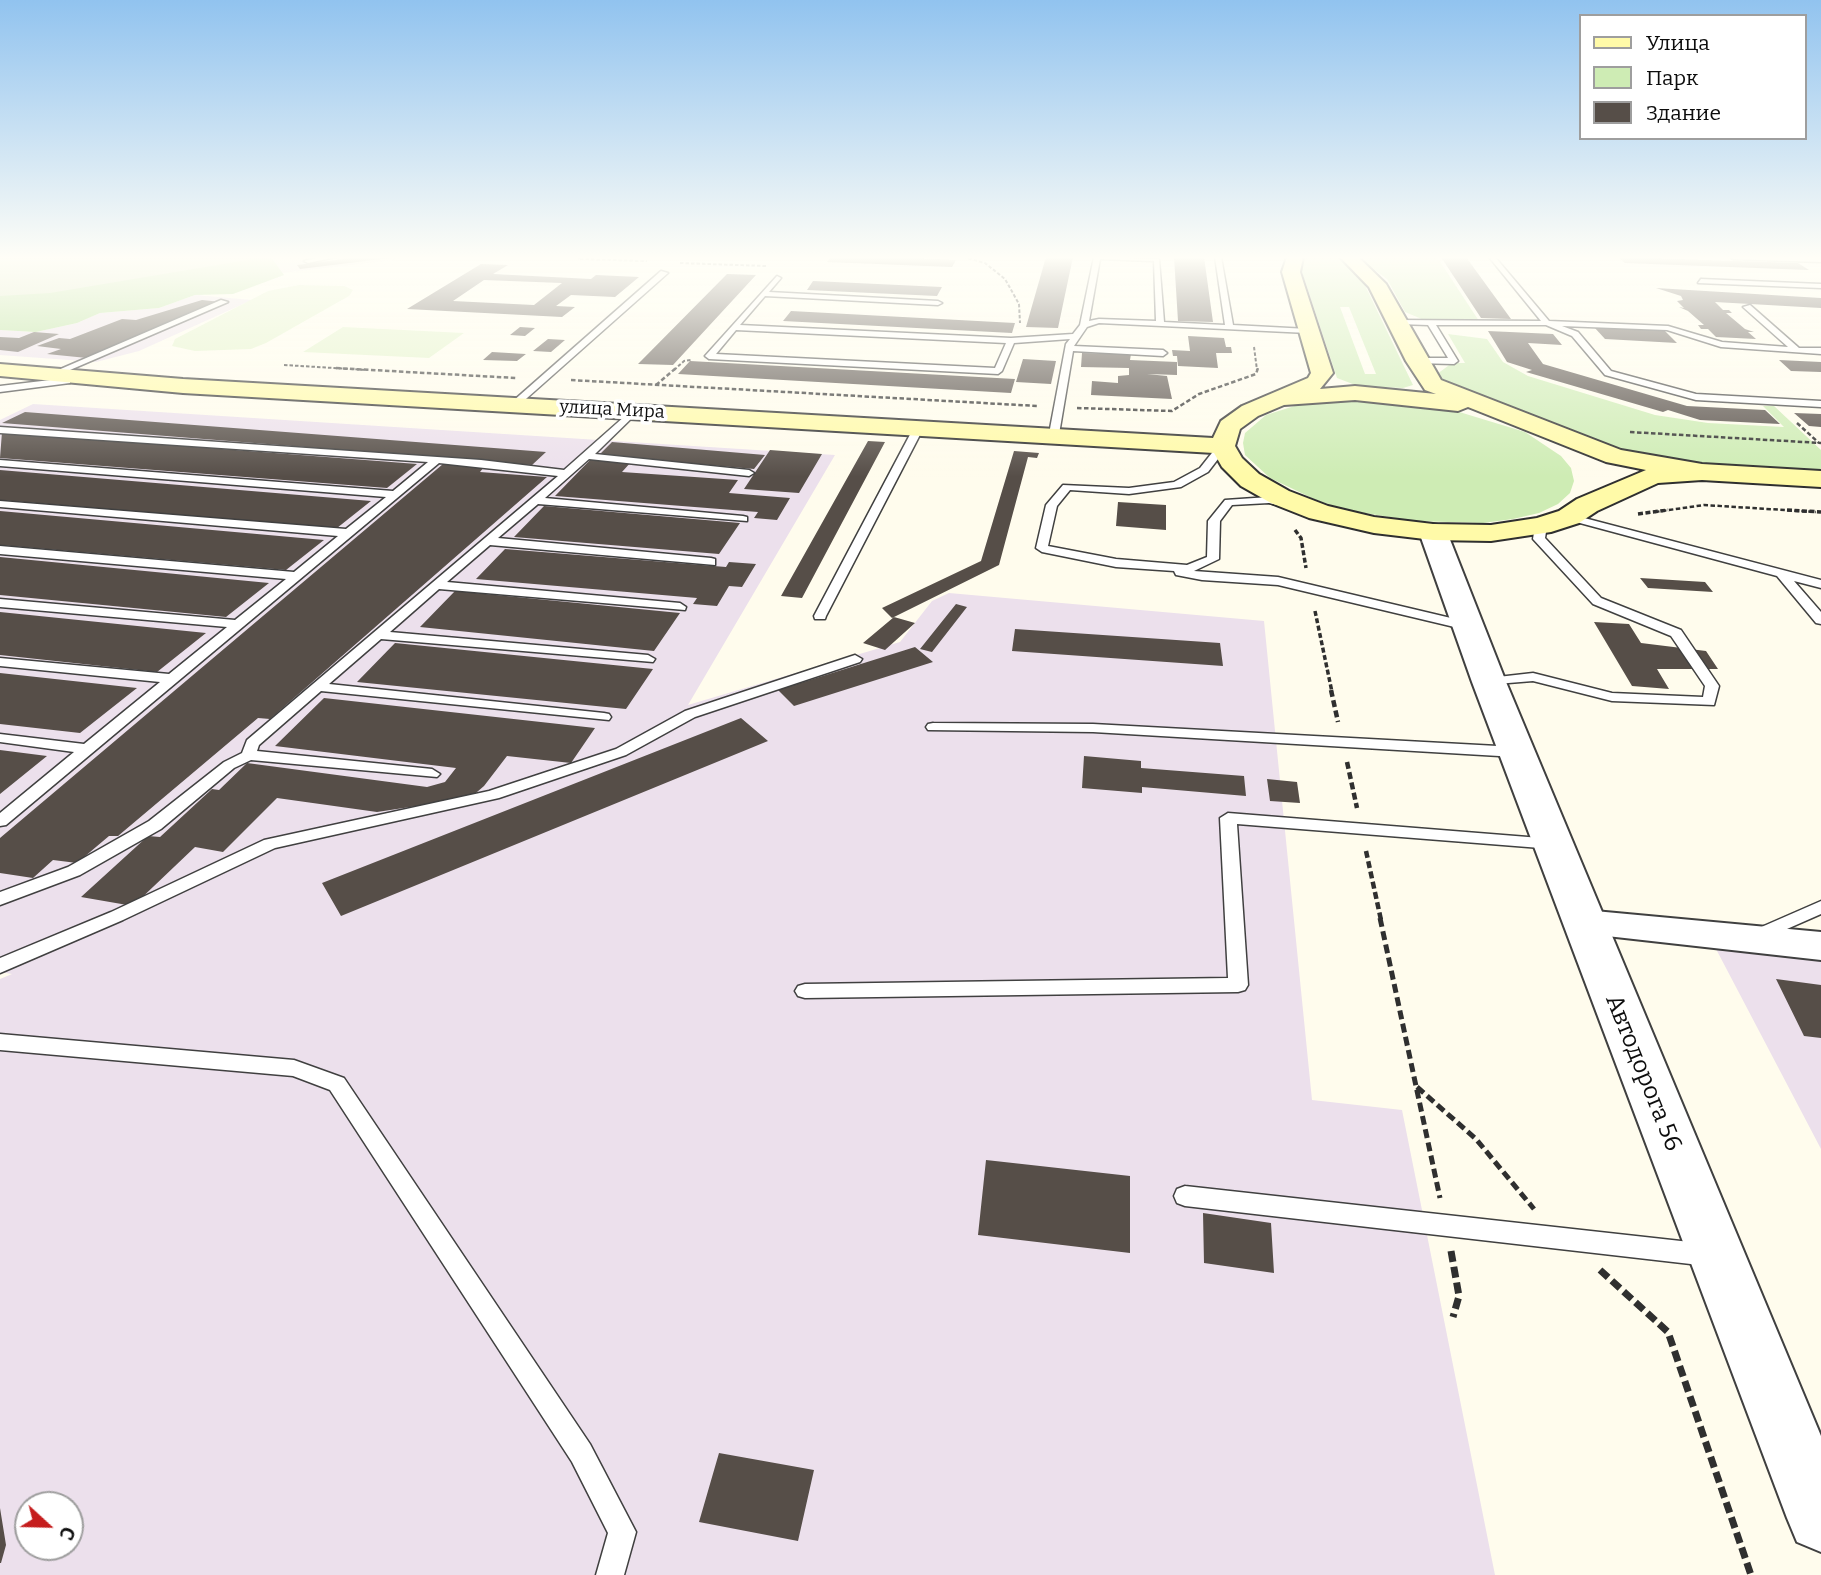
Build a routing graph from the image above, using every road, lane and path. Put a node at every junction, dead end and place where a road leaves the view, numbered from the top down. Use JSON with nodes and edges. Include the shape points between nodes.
{"nodes":[{"id":1,"x":157,"y":330,"type":"edge"},
{"id":2,"x":598,"y":330,"type":"edge"},
{"id":3,"x":731,"y":330,"type":"edge"},
{"id":4,"x":803,"y":330,"type":"edge"},
{"id":5,"x":1025,"y":330,"type":"edge"},
{"id":6,"x":1079,"y":330,"type":"edge"},
{"id":7,"x":1250,"y":330,"type":"edge"},
{"id":8,"x":1298,"y":330,"type":"edge"},
{"id":9,"x":1402,"y":330,"type":"edge"},
{"id":10,"x":1436,"y":330,"type":"edge"},
{"id":11,"x":1566,"y":330,"type":"edge"},
{"id":12,"x":1676,"y":330,"type":"edge"},
{"id":13,"x":1774,"y":330,"type":"edge"},
{"id":14,"x":1308,"y":331,"type":"joint"},
{"id":15,"x":1073,"y":337,"type":"junction"},
{"id":16,"x":1047,"y":338,"type":"junction"},
{"id":17,"x":1011,"y":341,"type":"junction"},
{"id":18,"x":1070,"y":348,"type":"junction"},
{"id":19,"x":1797,"y":350,"type":"junction"},
{"id":20,"x":1821,"y":351,"type":"edge"},
{"id":21,"x":1163,"y":353,"type":"dead end"},
{"id":22,"x":709,"y":356,"type":"junction"},
{"id":23,"x":1417,"y":361,"type":"junction"},
{"id":24,"x":279,"y":365,"type":"dead end"},
{"id":25,"x":0,"y":370,"type":"edge"},
{"id":26,"x":53,"y":374,"type":"junction"},
{"id":27,"x":91,"y":378,"type":"junction"},
{"id":28,"x":542,"y":379,"type":"junction"},
{"id":29,"x":656,"y":385,"type":"junction"},
{"id":30,"x":0,"y":389,"type":"edge"},
{"id":31,"x":1283,"y":400,"type":"junction"},
{"id":32,"x":515,"y":404,"type":"junction"},
{"id":33,"x":1821,"y":404,"type":"edge"},
{"id":34,"x":1059,"y":408,"type":"junction"},
{"id":35,"x":634,"y":411,"type":"junction"},
{"id":36,"x":1517,"y":420,"type":"junction"},
{"id":37,"x":919,"y":427,"type":"junction"},
{"id":38,"x":0,"y":430,"type":"edge"},
{"id":39,"x":1628,"y":432,"type":"dead end"},
{"id":40,"x":1546,"y":433,"type":"junction"},
{"id":41,"x":1054,"y":434,"type":"junction"},
{"id":42,"x":1820,"y":444,"type":"edge"},
{"id":43,"x":1223,"y":446,"type":"junction"},
{"id":44,"x":587,"y":456,"type":"junction"},
{"id":45,"x":437,"y":460,"type":"junction"},
{"id":46,"x":0,"y":463,"type":"edge"},
{"id":47,"x":1703,"y":472,"type":"junction"},
{"id":48,"x":563,"y":473,"type":"junction"},
{"id":49,"x":749,"y":473,"type":"dead end"},
{"id":50,"x":1821,"y":479,"type":"edge"},
{"id":51,"x":396,"y":494,"type":"junction"},
{"id":52,"x":534,"y":500,"type":"junction"},
{"id":53,"x":0,"y":504,"type":"edge"},
{"id":54,"x":1578,"y":511,"type":"junction"},
{"id":55,"x":1319,"y":512,"type":"junction"},
{"id":56,"x":1821,"y":512,"type":"edge"},
{"id":57,"x":1637,"y":514,"type":"dead end"},
{"id":58,"x":743,"y":519,"type":"dead end"},
{"id":59,"x":1290,"y":523,"type":"dead end"},
{"id":60,"x":1541,"y":526,"type":"junction"},
{"id":61,"x":1433,"y":532,"type":"junction"},
{"id":62,"x":348,"y":533,"type":"junction"},
{"id":63,"x":488,"y":541,"type":"junction"},
{"id":64,"x":0,"y":550,"type":"edge"},
{"id":65,"x":711,"y":562,"type":"dead end"},
{"id":66,"x":1154,"y":566,"type":"junction"},
{"id":67,"x":1781,"y":573,"type":"junction"},
{"id":68,"x":297,"y":576,"type":"junction"},
{"id":69,"x":1821,"y":584,"type":"edge"},
{"id":70,"x":438,"y":585,"type":"junction"},
{"id":71,"x":1310,"y":588,"type":"junction"},
{"id":72,"x":0,"y":603,"type":"edge"},
{"id":73,"x":680,"y":607,"type":"dead end"},
{"id":74,"x":820,"y":616,"type":"dead end"},
{"id":75,"x":1821,"y":620,"type":"edge"},
{"id":76,"x":238,"y":624,"type":"junction"},
{"id":77,"x":1467,"y":626,"type":"junction"},
{"id":78,"x":380,"y":635,"type":"junction"},
{"id":79,"x":648,"y":659,"type":"dead end"},
{"id":80,"x":855,"y":659,"type":"dead end"},
{"id":81,"x":0,"y":662,"type":"edge"},
{"id":82,"x":172,"y":679,"type":"junction"},
{"id":83,"x":1489,"y":682,"type":"junction"},
{"id":84,"x":319,"y":687,"type":"junction"},
{"id":85,"x":604,"y":717,"type":"dead end"},
{"id":86,"x":933,"y":727,"type":"dead end"},
{"id":87,"x":0,"y":738,"type":"edge"},
{"id":88,"x":1343,"y":744,"type":"junction"},
{"id":89,"x":88,"y":749,"type":"junction"},
{"id":90,"x":1516,"y":751,"type":"junction"},
{"id":91,"x":249,"y":755,"type":"junction"},
{"id":92,"x":432,"y":774,"type":"dead end"},
{"id":93,"x":0,"y":821,"type":"edge"},
{"id":94,"x":1361,"y":827,"type":"junction"},
{"id":95,"x":1553,"y":844,"type":"junction"},
{"id":96,"x":2,"y":900,"type":"edge"},
{"id":97,"x":1821,"y":907,"type":"edge"},
{"id":98,"x":1584,"y":923,"type":"junction"},
{"id":99,"x":1749,"y":939,"type":"junction"},
{"id":100,"x":1821,"y":946,"type":"edge"},
{"id":101,"x":0,"y":966,"type":"edge"},
{"id":102,"x":805,"y":991,"type":"dead end"},
{"id":103,"x":0,"y":1042,"type":"edge"},
{"id":104,"x":1417,"y":1087,"type":"junction"},
{"id":105,"x":1185,"y":1196,"type":"dead end"},
{"id":106,"x":1446,"y":1225,"type":"junction"},
{"id":107,"x":1566,"y":1238,"type":"junction"},
{"id":108,"x":1716,"y":1255,"type":"junction"},
{"id":109,"x":1453,"y":1317,"type":"dead end"},
{"id":110,"x":1821,"y":1518,"type":"edge"},
{"id":111,"x":610,"y":1575,"type":"edge"},
{"id":112,"x":1751,"y":1575,"type":"edge"}],
"edges":[{"from":1,"to":26,"type":"lane"},
{"from":2,"to":28,"type":"lane"},
{"from":3,"to":22,"type":"lane"},
{"from":4,"to":17,"type":"lane"},
{"from":5,"to":16,"type":"path"},
{"from":6,"to":15,"type":"lane"},
{"from":7,"to":34,"type":"path","via":[[1258,367],[1255,374],[1199,394],[1172,411]]},
{"from":8,"to":14,"type":"lane"},
{"from":9,"to":23,"type":"main road"},
{"from":10,"to":23,"type":"lane","via":[[1454,361]]},
{"from":11,"to":33,"type":"lane","via":[[1575,334],[1608,373],[1696,397]]},
{"from":12,"to":19,"type":"lane","via":[[1721,344]]},
{"from":13,"to":19,"type":"lane"},
{"from":14,"to":31,"type":"main road","via":[[1322,373],[1316,383]]},
{"from":15,"to":16,"type":"lane"},
{"from":15,"to":18,"type":"lane"},
{"from":16,"to":17,"type":"lane"},
{"from":17,"to":22,"type":"lane","via":[[998,371]]},
{"from":18,"to":21,"type":"lane"},
{"from":18,"to":34,"type":"lane"},
{"from":19,"to":20,"type":"lane"},
{"from":22,"to":29,"type":"path","via":[[684,361]]},
{"from":23,"to":36,"type":"main road","via":[[1433,385]]},
{"from":24,"to":28,"type":"path"},
{"from":25,"to":26,"type":"main road","name":"улица Мира"},
{"from":26,"to":27,"type":"main road","name":"улица Мира"},
{"from":27,"to":30,"type":"lane"},
{"from":27,"to":32,"type":"main road","name":"улица Мира"},
{"from":28,"to":29,"type":"path"},
{"from":28,"to":32,"type":"lane"},
{"from":29,"to":34,"type":"path"},
{"from":31,"to":36,"type":"main road","via":[[1355,393],[1396,395]]},
{"from":31,"to":43,"type":"main road","via":[[1250,411],[1229,426]]},
{"from":32,"to":35,"type":"main road","name":"улица Мира"},
{"from":34,"to":41,"type":"lane"},
{"from":35,"to":37,"type":"main road","name":"улица Мира"},
{"from":35,"to":44,"type":"lane"},
{"from":36,"to":40,"type":"main road"},
{"from":37,"to":41,"type":"main road","name":"улица Мира"},
{"from":37,"to":74,"type":"lane"},
{"from":38,"to":45,"type":"lane"},
{"from":39,"to":42,"type":"path"},
{"from":40,"to":47,"type":"main road","via":[[1615,457]]},
{"from":40,"to":54,"type":"main road","via":[[1574,450],[1592,469],[1597,487]]},
{"from":41,"to":43,"type":"main road","name":"улица Мира"},
{"from":43,"to":55,"type":"main road","via":[[1231,463],[1250,480]]},
{"from":43,"to":66,"type":"lane","via":[[1204,470],[1177,485],[1129,491],[1067,487],[1052,505],[1042,548]]},
{"from":44,"to":48,"type":"lane"},
{"from":44,"to":49,"type":"lane"},
{"from":45,"to":48,"type":"lane"},
{"from":45,"to":51,"type":"lane"},
{"from":46,"to":51,"type":"lane"},
{"from":47,"to":50,"type":"main road"},
{"from":47,"to":54,"type":"main road","via":[[1653,476]]},
{"from":48,"to":52,"type":"lane"},
{"from":51,"to":62,"type":"lane"},
{"from":52,"to":58,"type":"lane"},
{"from":52,"to":63,"type":"lane"},
{"from":53,"to":62,"type":"lane"},
{"from":54,"to":60,"type":"main road"},
{"from":54,"to":67,"type":"lane"},
{"from":55,"to":61,"type":"main road"},
{"from":55,"to":66,"type":"lane","via":[[1269,500],[1229,502],[1213,522],[1213,559],[1188,569]]},
{"from":56,"to":57,"type":"path","via":[[1704,505]]},
{"from":59,"to":71,"type":"path","via":[[1301,538]]},
{"from":60,"to":61,"type":"main road","via":[[1491,533]]},
{"from":60,"to":83,"type":"lane","via":[[1539,539],[1597,601],[1676,633],[1712,686],[1709,702],[1612,697],[1533,677]]},
{"from":61,"to":77,"type":"street"},
{"from":62,"to":68,"type":"lane"},
{"from":63,"to":65,"type":"lane"},
{"from":63,"to":70,"type":"lane"},
{"from":64,"to":68,"type":"lane"},
{"from":66,"to":71,"type":"lane"},
{"from":67,"to":69,"type":"lane"},
{"from":67,"to":75,"type":"lane"},
{"from":68,"to":76,"type":"lane"},
{"from":70,"to":73,"type":"lane"},
{"from":70,"to":78,"type":"lane"},
{"from":71,"to":77,"type":"lane"},
{"from":71,"to":88,"type":"path"},
{"from":72,"to":76,"type":"lane"},
{"from":76,"to":82,"type":"lane"},
{"from":77,"to":83,"type":"street","name":"Автодорога 56"},
{"from":78,"to":79,"type":"lane"},
{"from":78,"to":84,"type":"lane"},
{"from":80,"to":101,"type":"lane","via":[[690,713],[621,752],[493,795],[270,844]]},
{"from":81,"to":82,"type":"lane"},
{"from":82,"to":89,"type":"lane"},
{"from":83,"to":90,"type":"street","name":"Автодорога 56"},
{"from":84,"to":85,"type":"lane"},
{"from":84,"to":91,"type":"lane","via":[[252,743]]},
{"from":86,"to":88,"type":"lane","via":[[1093,728]]},
{"from":87,"to":89,"type":"lane"},
{"from":88,"to":90,"type":"lane"},
{"from":88,"to":94,"type":"path"},
{"from":89,"to":93,"type":"lane"},
{"from":90,"to":95,"type":"street","name":"Автодорога 56"},
{"from":91,"to":92,"type":"lane"},
{"from":91,"to":96,"type":"lane","via":[[229,765],[155,825],[74,871]]},
{"from":94,"to":95,"type":"lane"},
{"from":94,"to":102,"type":"lane","via":[[1227,818],[1238,985]]},
{"from":94,"to":104,"type":"path"},
{"from":95,"to":98,"type":"street","name":"Автодорога 56"},
{"from":97,"to":99,"type":"lane"},
{"from":98,"to":99,"type":"street"},
{"from":98,"to":108,"type":"street","name":"Автодорога 56"},
{"from":99,"to":100,"type":"street"},
{"from":103,"to":111,"type":"lane","via":[[294,1068],[337,1084],[581,1453],[622,1532]]},
{"from":104,"to":106,"type":"path"},
{"from":104,"to":107,"type":"path","via":[[1476,1139],[1539,1215]]},
{"from":105,"to":106,"type":"lane"},
{"from":106,"to":107,"type":"lane"},
{"from":106,"to":109,"type":"path","via":[[1459,1296]]},
{"from":107,"to":108,"type":"lane"},
{"from":107,"to":112,"type":"path","via":[[1668,1332]]},
{"from":108,"to":110,"type":"street","name":"Автодорога 56"}]}
